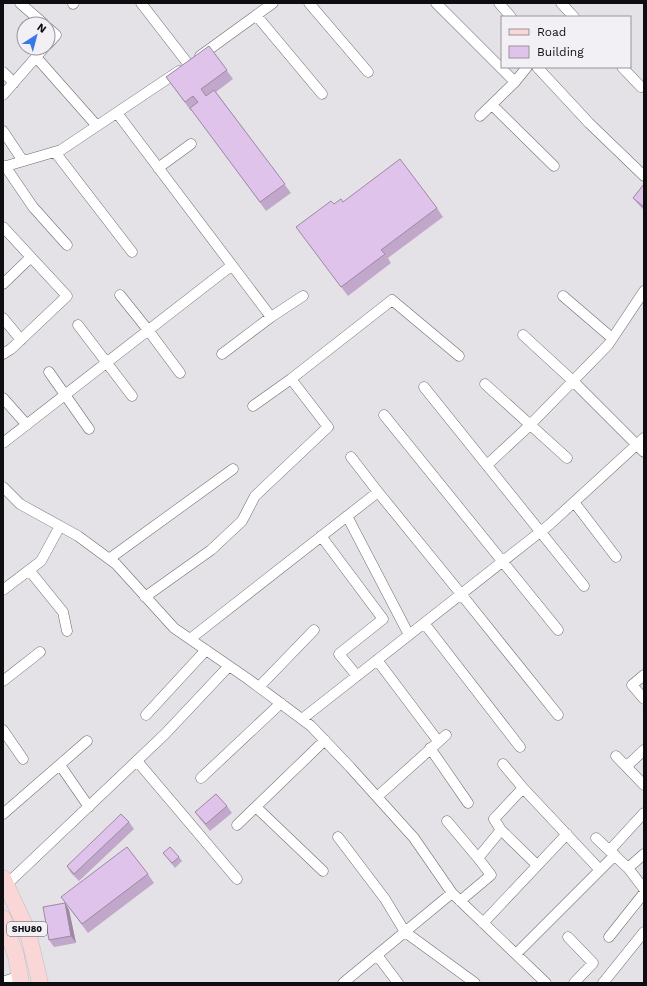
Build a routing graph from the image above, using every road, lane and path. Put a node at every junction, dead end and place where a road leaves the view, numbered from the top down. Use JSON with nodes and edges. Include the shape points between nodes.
{"nodes":[{"id":1,"x":20,"y":3,"type":"edge"},
{"id":2,"x":141,"y":3,"type":"edge"},
{"id":3,"x":273,"y":3,"type":"edge"},
{"id":4,"x":308,"y":3,"type":"edge"},
{"id":5,"x":436,"y":3,"type":"edge"},
{"id":6,"x":499,"y":3,"type":"edge"},
{"id":7,"x":561,"y":3,"type":"edge"},
{"id":8,"x":256,"y":15,"type":"junction"},
{"id":9,"x":35,"y":16,"type":"edge"},
{"id":10,"x":510,"y":16,"type":"edge"},
{"id":11,"x":573,"y":16,"type":"edge"},
{"id":12,"x":36,"y":57,"type":"joint"},
{"id":13,"x":189,"y":65,"type":"junction"},
{"id":14,"x":526,"y":68,"type":"edge"},
{"id":15,"x":538,"y":68,"type":"edge"},
{"id":16,"x":623,"y":68,"type":"edge"},
{"id":17,"x":3,"y":72,"type":"edge"},
{"id":18,"x":368,"y":72,"type":"dead end"},
{"id":19,"x":515,"y":82,"type":"junction"},
{"id":20,"x":14,"y":83,"type":"junction"},
{"id":21,"x":641,"y":87,"type":"dead end"},
{"id":22,"x":322,"y":94,"type":"dead end"},
{"id":23,"x":3,"y":95,"type":"edge"},
{"id":24,"x":492,"y":105,"type":"junction"},
{"id":25,"x":117,"y":113,"type":"junction"},
{"id":26,"x":480,"y":116,"type":"dead end"},
{"id":27,"x":97,"y":126,"type":"junction"},
{"id":28,"x":3,"y":132,"type":"edge"},
{"id":29,"x":191,"y":144,"type":"dead end"},
{"id":30,"x":55,"y":152,"type":"junction"},
{"id":31,"x":23,"y":161,"type":"junction"},
{"id":32,"x":4,"y":166,"type":"edge"},
{"id":33,"x":554,"y":166,"type":"dead end"},
{"id":34,"x":158,"y":168,"type":"junction"},
{"id":35,"x":644,"y":176,"type":"edge"},
{"id":36,"x":3,"y":227,"type":"edge"},
{"id":37,"x":67,"y":245,"type":"dead end"},
{"id":38,"x":132,"y":252,"type":"dead end"},
{"id":39,"x":31,"y":257,"type":"junction"},
{"id":40,"x":231,"y":266,"type":"junction"},
{"id":41,"x":3,"y":284,"type":"edge"},
{"id":42,"x":644,"y":291,"type":"edge"},
{"id":43,"x":120,"y":295,"type":"dead end"},
{"id":44,"x":303,"y":296,"type":"dead end"},
{"id":45,"x":564,"y":296,"type":"dead end"},
{"id":46,"x":271,"y":317,"type":"junction"},
{"id":47,"x":3,"y":318,"type":"edge"},
{"id":48,"x":78,"y":325,"type":"dead end"},
{"id":49,"x":148,"y":330,"type":"junction"},
{"id":50,"x":523,"y":335,"type":"dead end"},
{"id":51,"x":612,"y":338,"type":"junction"},
{"id":52,"x":21,"y":340,"type":"junction"},
{"id":53,"x":3,"y":354,"type":"edge"},
{"id":54,"x":222,"y":354,"type":"dead end"},
{"id":55,"x":459,"y":356,"type":"dead end"},
{"id":56,"x":107,"y":362,"type":"junction"},
{"id":57,"x":49,"y":372,"type":"dead end"},
{"id":58,"x":180,"y":373,"type":"dead end"},
{"id":59,"x":291,"y":379,"type":"junction"},
{"id":60,"x":573,"y":381,"type":"junction"},
{"id":61,"x":485,"y":384,"type":"dead end"},
{"id":62,"x":424,"y":387,"type":"dead end"},
{"id":63,"x":65,"y":395,"type":"junction"},
{"id":64,"x":132,"y":396,"type":"dead end"},
{"id":65,"x":3,"y":398,"type":"edge"},
{"id":66,"x":253,"y":406,"type":"dead end"},
{"id":67,"x":384,"y":415,"type":"dead end"},
{"id":68,"x":27,"y":425,"type":"junction"},
{"id":69,"x":530,"y":425,"type":"junction"},
{"id":70,"x":89,"y":429,"type":"dead end"},
{"id":71,"x":3,"y":443,"type":"edge"},
{"id":72,"x":642,"y":445,"type":"edge"},
{"id":73,"x":351,"y":457,"type":"dead end"},
{"id":74,"x":567,"y":458,"type":"dead end"},
{"id":75,"x":487,"y":465,"type":"junction"},
{"id":76,"x":233,"y":469,"type":"dead end"},
{"id":77,"x":3,"y":487,"type":"edge"},
{"id":78,"x":378,"y":492,"type":"junction"},
{"id":79,"x":574,"y":502,"type":"junction"},
{"id":80,"x":347,"y":516,"type":"junction"},
{"id":81,"x":60,"y":526,"type":"junction"},
{"id":82,"x":540,"y":532,"type":"junction"},
{"id":83,"x":321,"y":536,"type":"junction"},
{"id":84,"x":616,"y":557,"type":"dead end"},
{"id":85,"x":109,"y":559,"type":"junction"},
{"id":86,"x":502,"y":561,"type":"junction"},
{"id":87,"x":29,"y":570,"type":"junction"},
{"id":88,"x":584,"y":586,"type":"dead end"},
{"id":89,"x":3,"y":590,"type":"edge"},
{"id":90,"x":462,"y":594,"type":"junction"},
{"id":91,"x":145,"y":597,"type":"junction"},
{"id":92,"x":424,"y":623,"type":"junction"},
{"id":93,"x":314,"y":630,"type":"dead end"},
{"id":94,"x":558,"y":630,"type":"dead end"},
{"id":95,"x":67,"y":632,"type":"dead end"},
{"id":96,"x":409,"y":635,"type":"junction"},
{"id":97,"x":190,"y":639,"type":"junction"},
{"id":98,"x":206,"y":650,"type":"junction"},
{"id":99,"x":40,"y":652,"type":"dead end"},
{"id":100,"x":376,"y":660,"type":"junction"},
{"id":101,"x":230,"y":666,"type":"junction"},
{"id":102,"x":644,"y":675,"type":"edge"},
{"id":103,"x":357,"y":676,"type":"junction"},
{"id":104,"x":3,"y":681,"type":"edge"},
{"id":105,"x":259,"y":687,"type":"junction"},
{"id":106,"x":644,"y":699,"type":"edge"},
{"id":107,"x":281,"y":703,"type":"junction"},
{"id":108,"x":146,"y":715,"type":"dead end"},
{"id":109,"x":558,"y":715,"type":"dead end"},
{"id":110,"x":302,"y":719,"type":"junction"},
{"id":111,"x":3,"y":730,"type":"edge"},
{"id":112,"x":325,"y":740,"type":"junction"},
{"id":113,"x":87,"y":741,"type":"dead end"},
{"id":114,"x":520,"y":747,"type":"dead end"},
{"id":115,"x":430,"y":748,"type":"junction"},
{"id":116,"x":644,"y":750,"type":"edge"},
{"id":117,"x":616,"y":756,"type":"dead end"},
{"id":118,"x":23,"y":759,"type":"dead end"},
{"id":119,"x":136,"y":762,"type":"junction"},
{"id":120,"x":503,"y":764,"type":"dead end"},
{"id":121,"x":60,"y":765,"type":"junction"},
{"id":122,"x":627,"y":766,"type":"junction"},
{"id":123,"x":200,"y":778,"type":"dead end"},
{"id":124,"x":644,"y":785,"type":"edge"},
{"id":125,"x":524,"y":788,"type":"junction"},
{"id":126,"x":377,"y":797,"type":"junction"},
{"id":127,"x":468,"y":803,"type":"dead end"},
{"id":128,"x":89,"y":806,"type":"junction"},
{"id":129,"x":256,"y":807,"type":"junction"},
{"id":130,"x":3,"y":814,"type":"edge"},
{"id":131,"x":644,"y":814,"type":"edge"},
{"id":132,"x":447,"y":821,"type":"dead end"},
{"id":133,"x":237,"y":825,"type":"dead end"},
{"id":134,"x":501,"y":830,"type":"junction"},
{"id":135,"x":567,"y":834,"type":"junction"},
{"id":136,"x":338,"y":837,"type":"dead end"},
{"id":137,"x":596,"y":838,"type":"dead end"},
{"id":138,"x":613,"y":853,"type":"junction"},
{"id":139,"x":644,"y":854,"type":"edge"},
{"id":140,"x":478,"y":858,"type":"junction"},
{"id":141,"x":537,"y":865,"type":"junction"},
{"id":142,"x":628,"y":868,"type":"junction"},
{"id":143,"x":600,"y":870,"type":"junction"},
{"id":144,"x":323,"y":871,"type":"dead end"},
{"id":145,"x":237,"y":879,"type":"dead end"},
{"id":146,"x":4,"y":886,"type":"edge"},
{"id":147,"x":644,"y":889,"type":"edge"},
{"id":148,"x":452,"y":893,"type":"junction"},
{"id":149,"x":644,"y":893,"type":"edge"},
{"id":150,"x":460,"y":901,"type":"junction"},
{"id":151,"x":3,"y":918,"type":"edge"},
{"id":152,"x":483,"y":923,"type":"junction"},
{"id":153,"x":405,"y":932,"type":"junction"},
{"id":154,"x":644,"y":932,"type":"edge"},
{"id":155,"x":3,"y":937,"type":"edge"},
{"id":156,"x":610,"y":937,"type":"dead end"},
{"id":157,"x":568,"y":938,"type":"dead end"},
{"id":158,"x":516,"y":954,"type":"junction"},
{"id":159,"x":377,"y":955,"type":"junction"},
{"id":160,"x":13,"y":981,"type":"edge"},
{"id":161,"x":30,"y":983,"type":"edge"},
{"id":162,"x":40,"y":983,"type":"edge"},
{"id":163,"x":343,"y":983,"type":"edge"},
{"id":164,"x":398,"y":983,"type":"edge"},
{"id":165,"x":475,"y":983,"type":"edge"},
{"id":166,"x":546,"y":983,"type":"edge"},
{"id":167,"x":574,"y":983,"type":"edge"},
{"id":168,"x":603,"y":983,"type":"edge"}],
"edges":[{"from":1,"to":9,"type":"street"},
{"from":2,"to":13,"type":"street"},
{"from":3,"to":8,"type":"street"},
{"from":4,"to":18,"type":"street"},
{"from":5,"to":19,"type":"street"},
{"from":6,"to":10,"type":"street"},
{"from":7,"to":11,"type":"street"},
{"from":8,"to":13,"type":"street"},
{"from":8,"to":22,"type":"street"},
{"from":12,"to":20,"type":"street"},
{"from":12,"to":27,"type":"street"},
{"from":13,"to":25,"type":"street"},
{"from":14,"to":19,"type":"street"},
{"from":15,"to":35,"type":"street","via":[[589,123]]},
{"from":16,"to":21,"type":"street"},
{"from":17,"to":20,"type":"street"},
{"from":19,"to":24,"type":"street"},
{"from":20,"to":23,"type":"street"},
{"from":24,"to":26,"type":"street"},
{"from":24,"to":33,"type":"street"},
{"from":25,"to":27,"type":"street"},
{"from":25,"to":34,"type":"street"},
{"from":27,"to":30,"type":"street"},
{"from":28,"to":31,"type":"street"},
{"from":29,"to":34,"type":"street"},
{"from":30,"to":31,"type":"street"},
{"from":30,"to":38,"type":"street"},
{"from":31,"to":32,"type":"street"},
{"from":32,"to":37,"type":"street","via":[[33,207]]},
{"from":34,"to":40,"type":"street"},
{"from":36,"to":39,"type":"street"},
{"from":39,"to":41,"type":"street"},
{"from":39,"to":52,"type":"street","via":[[67,296]]},
{"from":40,"to":46,"type":"street"},
{"from":40,"to":49,"type":"street"},
{"from":42,"to":51,"type":"street"},
{"from":43,"to":49,"type":"street"},
{"from":44,"to":46,"type":"street"},
{"from":45,"to":51,"type":"street"},
{"from":46,"to":54,"type":"street"},
{"from":47,"to":52,"type":"street"},
{"from":48,"to":56,"type":"street"},
{"from":49,"to":56,"type":"street"},
{"from":49,"to":58,"type":"street"},
{"from":50,"to":60,"type":"street"},
{"from":51,"to":60,"type":"street"},
{"from":52,"to":53,"type":"street"},
{"from":55,"to":59,"type":"street","via":[[392,300]]},
{"from":56,"to":63,"type":"street"},
{"from":56,"to":64,"type":"street"},
{"from":57,"to":63,"type":"street"},
{"from":59,"to":66,"type":"street"},
{"from":59,"to":91,"type":"street","via":[[328,427],[255,496],[242,521],[212,550]]},
{"from":60,"to":69,"type":"street"},
{"from":60,"to":72,"type":"street"},
{"from":61,"to":69,"type":"street"},
{"from":62,"to":75,"type":"street"},
{"from":63,"to":68,"type":"street"},
{"from":63,"to":70,"type":"street"},
{"from":65,"to":68,"type":"street"},
{"from":67,"to":86,"type":"street"},
{"from":68,"to":71,"type":"street"},
{"from":69,"to":74,"type":"street"},
{"from":69,"to":75,"type":"street"},
{"from":72,"to":79,"type":"street"},
{"from":73,"to":78,"type":"street"},
{"from":75,"to":82,"type":"street"},
{"from":76,"to":85,"type":"street"},
{"from":77,"to":81,"type":"street","via":[[20,504]]},
{"from":78,"to":80,"type":"street"},
{"from":78,"to":90,"type":"street"},
{"from":79,"to":82,"type":"street"},
{"from":79,"to":84,"type":"street"},
{"from":80,"to":83,"type":"street"},
{"from":80,"to":96,"type":"street"},
{"from":81,"to":85,"type":"street"},
{"from":81,"to":87,"type":"street","via":[[41,561]]},
{"from":82,"to":86,"type":"street"},
{"from":82,"to":88,"type":"street"},
{"from":83,"to":97,"type":"street"},
{"from":83,"to":103,"type":"street","via":[[383,619],[339,654]]},
{"from":85,"to":91,"type":"street"},
{"from":86,"to":90,"type":"street"},
{"from":86,"to":94,"type":"street"},
{"from":87,"to":89,"type":"street"},
{"from":87,"to":95,"type":"street","via":[[63,612]]},
{"from":90,"to":92,"type":"street"},
{"from":90,"to":109,"type":"street"},
{"from":91,"to":97,"type":"street","via":[[174,628]]},
{"from":92,"to":96,"type":"street"},
{"from":92,"to":114,"type":"street"},
{"from":93,"to":105,"type":"street"},
{"from":96,"to":100,"type":"street"},
{"from":97,"to":98,"type":"street"},
{"from":98,"to":101,"type":"street"},
{"from":98,"to":108,"type":"street"},
{"from":99,"to":104,"type":"street"},
{"from":100,"to":103,"type":"street"},
{"from":100,"to":115,"type":"street","via":[[442,738]]},
{"from":101,"to":105,"type":"street"},
{"from":101,"to":119,"type":"street"},
{"from":102,"to":106,"type":"street","via":[[632,685]]},
{"from":103,"to":110,"type":"street"},
{"from":105,"to":107,"type":"street"},
{"from":107,"to":110,"type":"street"},
{"from":107,"to":123,"type":"street"},
{"from":110,"to":112,"type":"street"},
{"from":111,"to":118,"type":"street"},
{"from":112,"to":126,"type":"street"},
{"from":112,"to":129,"type":"street"},
{"from":113,"to":121,"type":"street"},
{"from":115,"to":126,"type":"street"},
{"from":115,"to":127,"type":"street"},
{"from":116,"to":122,"type":"street"},
{"from":117,"to":122,"type":"street"},
{"from":119,"to":128,"type":"street"},
{"from":119,"to":145,"type":"street"},
{"from":120,"to":125,"type":"street"},
{"from":121,"to":128,"type":"street"},
{"from":121,"to":130,"type":"street"},
{"from":122,"to":124,"type":"street"},
{"from":125,"to":134,"type":"street","via":[[494,819]]},
{"from":125,"to":135,"type":"street"},
{"from":126,"to":148,"type":"street","via":[[414,838]]},
{"from":128,"to":146,"type":"street"},
{"from":129,"to":133,"type":"street"},
{"from":129,"to":144,"type":"street"},
{"from":131,"to":138,"type":"street"},
{"from":132,"to":140,"type":"street"},
{"from":134,"to":140,"type":"street"},
{"from":134,"to":141,"type":"street"},
{"from":135,"to":141,"type":"street"},
{"from":135,"to":143,"type":"street"},
{"from":136,"to":153,"type":"street","via":[[385,899]]},
{"from":137,"to":138,"type":"street"},
{"from":138,"to":142,"type":"street"},
{"from":138,"to":143,"type":"street"},
{"from":139,"to":142,"type":"street"},
{"from":140,"to":150,"type":"street","via":[[491,875]]},
{"from":141,"to":152,"type":"street"},
{"from":142,"to":147,"type":"street"},
{"from":143,"to":158,"type":"street"},
{"from":146,"to":161,"type":"main road","via":[[27,963]]},
{"from":146,"to":162,"type":"main road","number":"SHU80","via":[[28,932]]},
{"from":148,"to":150,"type":"street"},
{"from":148,"to":153,"type":"street"},
{"from":149,"to":156,"type":"street"},
{"from":150,"to":152,"type":"street"},
{"from":151,"to":160,"type":"main road","via":[[16,956]]},
{"from":152,"to":158,"type":"street"},
{"from":153,"to":159,"type":"street"},
{"from":153,"to":165,"type":"street"},
{"from":154,"to":168,"type":"street"},
{"from":155,"to":160,"type":"main road","number":"SHU80"},
{"from":157,"to":167,"type":"street","via":[[593,963]]},
{"from":158,"to":166,"type":"street"},
{"from":159,"to":163,"type":"street"},
{"from":159,"to":164,"type":"street"}]}
